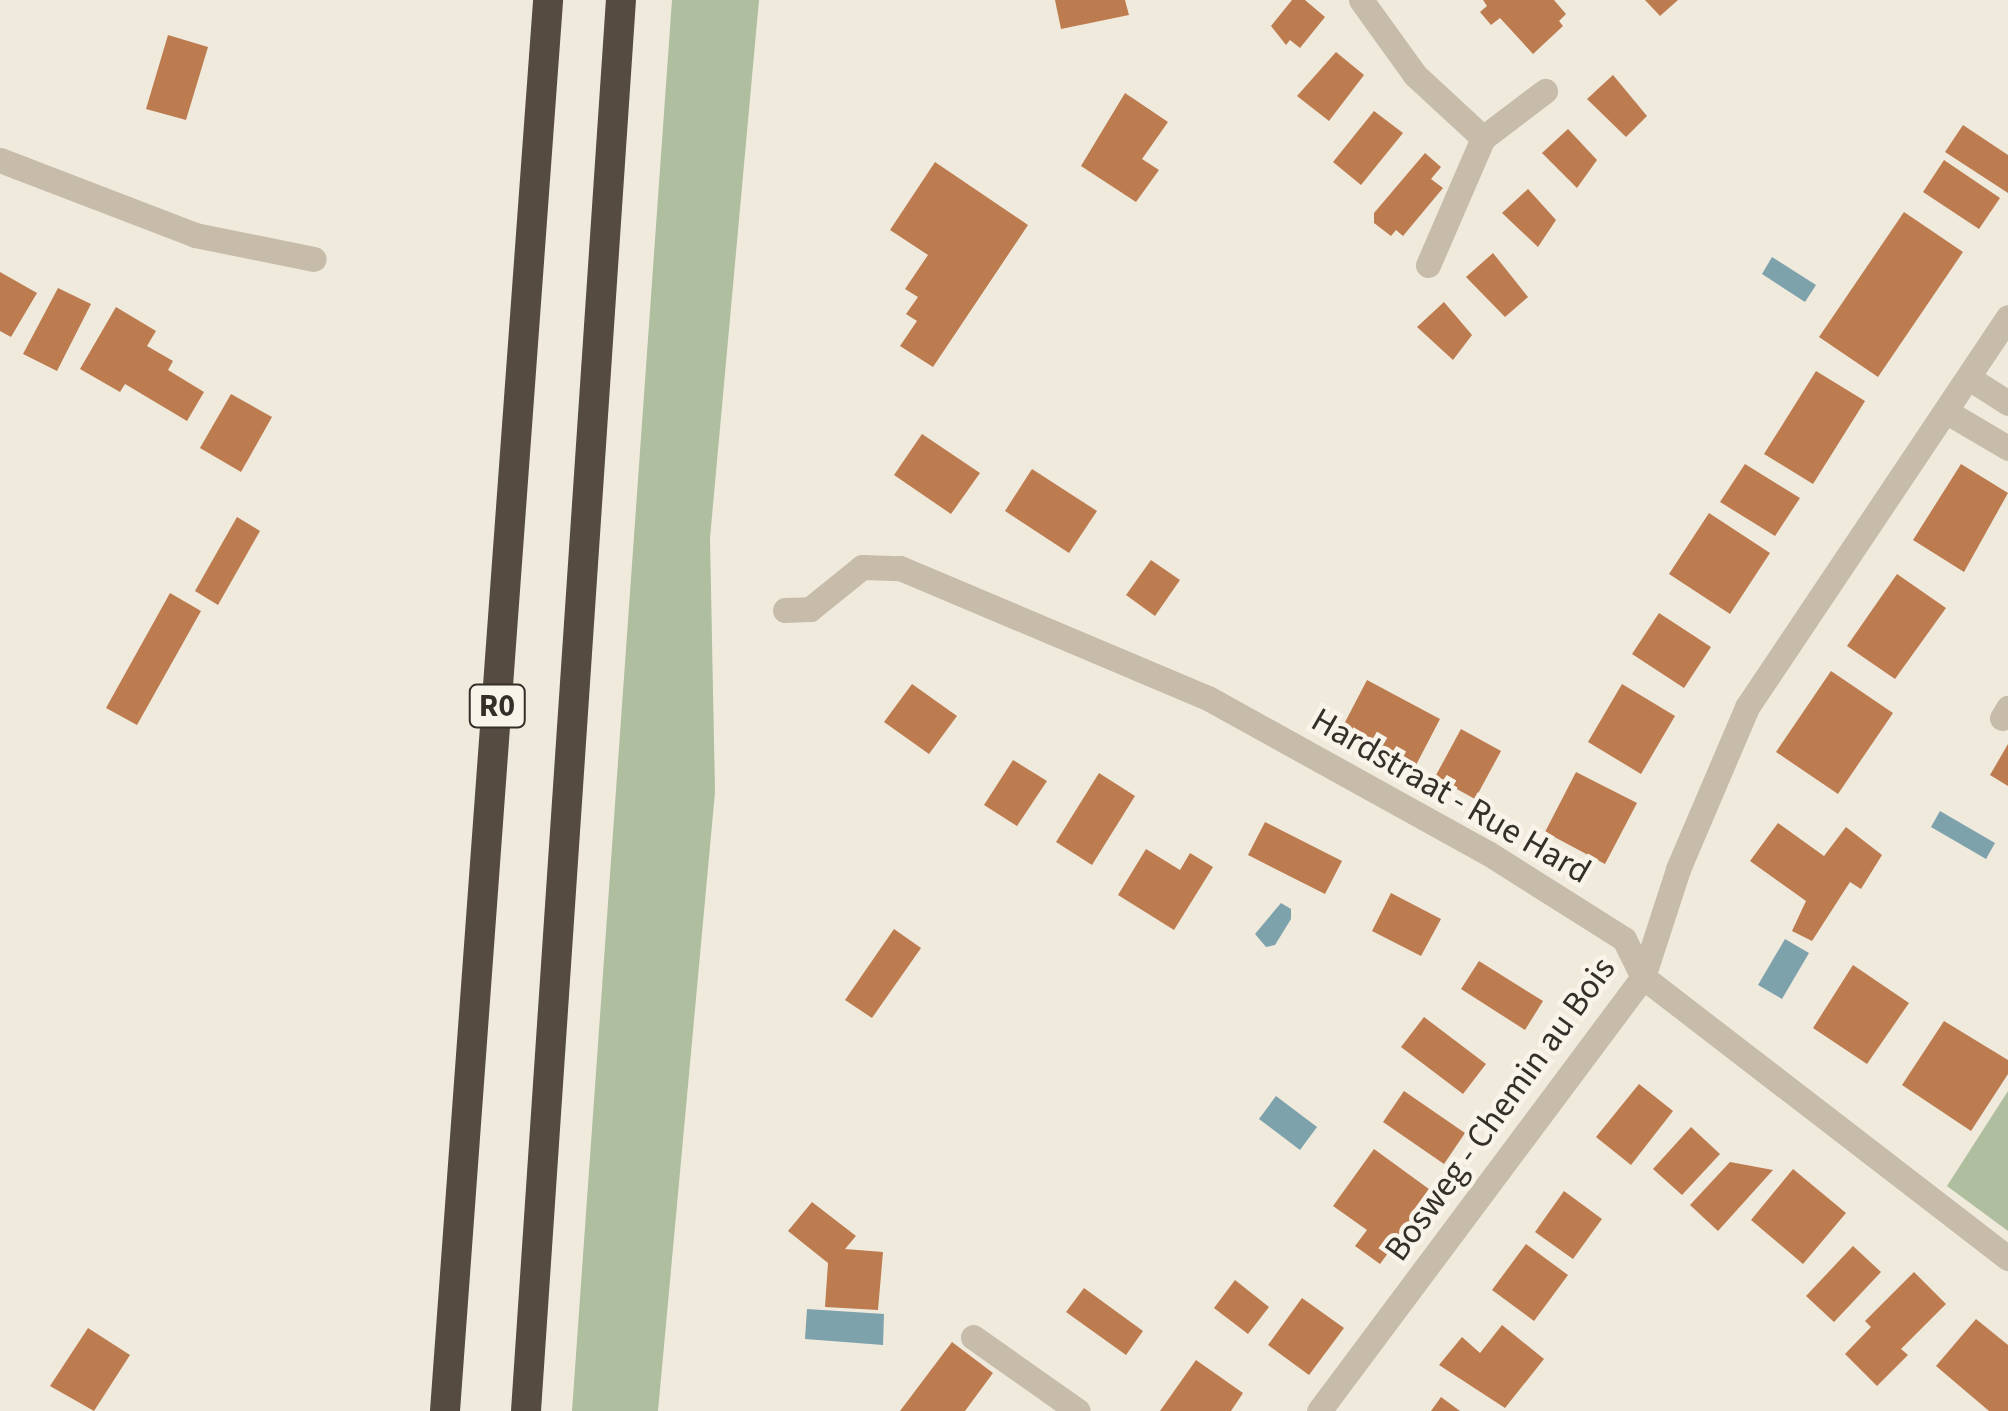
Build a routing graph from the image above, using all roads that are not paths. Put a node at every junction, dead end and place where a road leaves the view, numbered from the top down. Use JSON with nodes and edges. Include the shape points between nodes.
{"nodes":[{"id":1,"x":548,"y":0,"type":"edge"},
{"id":2,"x":620,"y":0,"type":"edge"},
{"id":3,"x":1361,"y":0,"type":"edge"},
{"id":4,"x":1545,"y":92,"type":"dead end"},
{"id":5,"x":1483,"y":138,"type":"junction"},
{"id":6,"x":0,"y":160,"type":"edge"},
{"id":7,"x":314,"y":259,"type":"dead end"},
{"id":8,"x":1428,"y":265,"type":"dead end"},
{"id":9,"x":2008,"y":317,"type":"edge"},
{"id":10,"x":1968,"y":378,"type":"junction"},
{"id":11,"x":2008,"y":403,"type":"edge"},
{"id":12,"x":1947,"y":412,"type":"junction"},
{"id":13,"x":2008,"y":448,"type":"edge"},
{"id":14,"x":785,"y":610,"type":"dead end"},
{"id":15,"x":1644,"y":977,"type":"junction"},
{"id":16,"x":2008,"y":1258,"type":"edge"},
{"id":17,"x":973,"y":1337,"type":"dead end"},
{"id":18,"x":445,"y":1411,"type":"edge"},
{"id":19,"x":526,"y":1411,"type":"edge"},
{"id":20,"x":1078,"y":1411,"type":"edge"},
{"id":21,"x":1319,"y":1411,"type":"edge"}],
"edges":[{"from":1,"to":18,"type":"highway","number":"R0"},
{"from":2,"to":19,"type":"highway","number":"R0"},
{"from":3,"to":5,"type":"street","via":[[1416,75]]},
{"from":4,"to":5,"type":"street"},
{"from":5,"to":8,"type":"street"},
{"from":6,"to":7,"type":"street","via":[[196,235]]},
{"from":9,"to":10,"type":"street","name":"Bosweg - Chemin au Bois"},
{"from":10,"to":11,"type":"street"},
{"from":10,"to":12,"type":"street","name":"Bosweg - Chemin au Bois"},
{"from":12,"to":13,"type":"street"},
{"from":12,"to":15,"type":"street","name":"Bosweg - Chemin au Bois","via":[[1747,707],[1678,868]]},
{"from":14,"to":15,"type":"street","name":"Hardstraat - Rue Hard","via":[[810,609],[862,566],[889,566],[1137,664],[1548,890],[1624,939]]},
{"from":15,"to":16,"type":"street","name":"Hardstraat - Rue Hard"},
{"from":15,"to":21,"type":"street","name":"Bosweg - Chemin au Bois"},
{"from":17,"to":20,"type":"street"}]}
